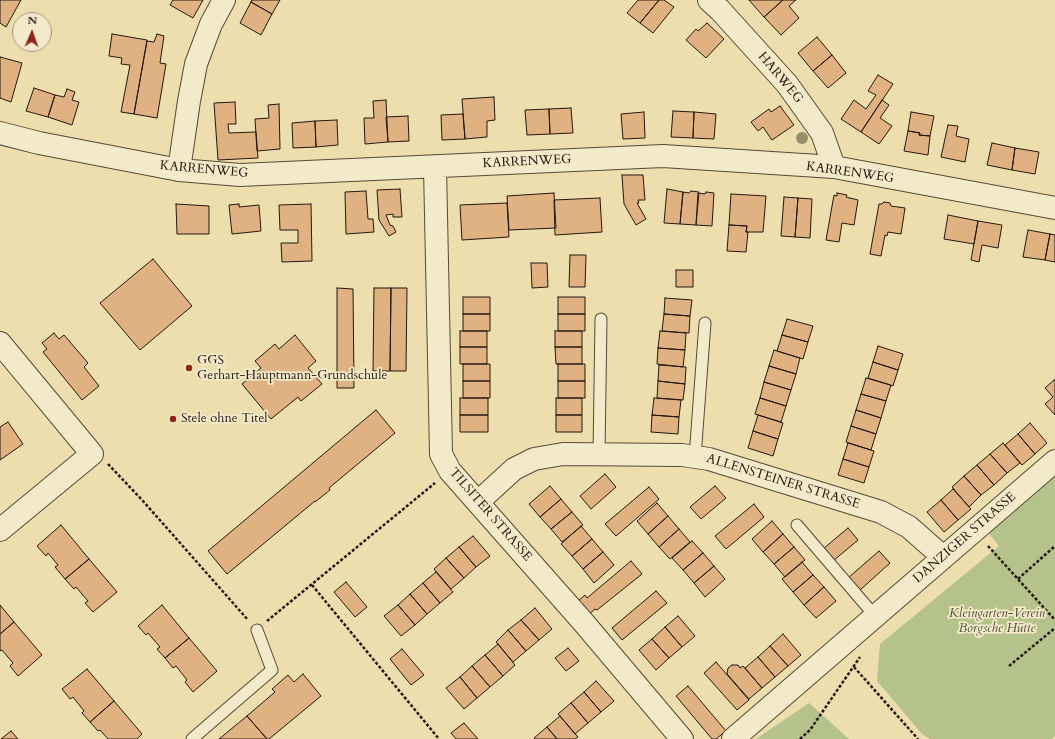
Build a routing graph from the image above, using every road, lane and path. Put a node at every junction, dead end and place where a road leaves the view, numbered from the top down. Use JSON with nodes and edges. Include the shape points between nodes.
{"nodes":[{"id":1,"x":224,"y":0,"type":"edge"},
{"id":2,"x":709,"y":0,"type":"edge"},
{"id":3,"x":0,"y":133,"type":"edge"},
{"id":4,"x":435,"y":167,"type":"junction"},
{"id":5,"x":834,"y":167,"type":"junction"},
{"id":6,"x":179,"y":170,"type":"junction"},
{"id":7,"x":1055,"y":208,"type":"edge"},
{"id":8,"x":601,"y":319,"type":"dead end"},
{"id":9,"x":705,"y":323,"type":"dead end"},
{"id":10,"x":0,"y":342,"type":"edge"},
{"id":11,"x":92,"y":454,"type":"junction"},
{"id":12,"x":600,"y":454,"type":"junction"},
{"id":13,"x":695,"y":457,"type":"junction"},
{"id":14,"x":1055,"y":461,"type":"edge"},
{"id":15,"x":450,"y":471,"type":"junction"},
{"id":16,"x":478,"y":502,"type":"junction"},
{"id":17,"x":797,"y":525,"type":"dead end"},
{"id":18,"x":0,"y":530,"type":"edge"},
{"id":19,"x":974,"y":530,"type":"junction"},
{"id":20,"x":1055,"y":546,"type":"edge"},
{"id":21,"x":943,"y":557,"type":"junction"},
{"id":22,"x":1018,"y":579,"type":"junction"},
{"id":23,"x":312,"y":586,"type":"junction"},
{"id":24,"x":875,"y":616,"type":"junction"},
{"id":25,"x":1055,"y":620,"type":"edge"},
{"id":26,"x":1055,"y":628,"type":"edge"},
{"id":27,"x":257,"y":630,"type":"junction"},
{"id":28,"x":864,"y":653,"type":"dead end"},
{"id":29,"x":1009,"y":666,"type":"dead end"},
{"id":30,"x":854,"y":667,"type":"junction"},
{"id":31,"x":192,"y":739,"type":"edge"},
{"id":32,"x":439,"y":739,"type":"edge"},
{"id":33,"x":682,"y":739,"type":"edge"},
{"id":34,"x":733,"y":739,"type":"edge"},
{"id":35,"x":800,"y":739,"type":"edge"},
{"id":36,"x":918,"y":739,"type":"edge"}],
"edges":[{"from":1,"to":6,"type":"street","via":[[211,24],[196,64]]},
{"from":2,"to":5,"type":"street","name":"HARWEG","via":[[787,84],[822,133]]},
{"from":3,"to":6,"type":"street","name":"KARRENWEG"},
{"from":4,"to":5,"type":"street","name":"KARRENWEG","via":[[663,156]]},
{"from":4,"to":6,"type":"street","name":"KARRENWEG","via":[[240,175]]},
{"from":4,"to":15,"type":"street","name":"TILSITER STRASSE","via":[[441,454]]},
{"from":5,"to":7,"type":"street","name":"KARRENWEG"},
{"from":8,"to":12,"type":"lane"},
{"from":9,"to":13,"type":"lane"},
{"from":10,"to":11,"type":"street"},
{"from":11,"to":18,"type":"street"},
{"from":11,"to":27,"type":"path","via":[[100,455]]},
{"from":12,"to":13,"type":"street","name":"ALLENSTEINER STRASSE"},
{"from":12,"to":16,"type":"street","name":"ALLENSTEINER STRASSE","via":[[563,454],[534,460],[514,469]]},
{"from":13,"to":21,"type":"street","name":"ALLENSTEINER STRASSE","via":[[709,459],[880,512],[909,527]]},
{"from":14,"to":19,"type":"street","name":"DANZIGER STRASSE"},
{"from":15,"to":16,"type":"street","name":"TILSITER STRASSE"},
{"from":15,"to":23,"type":"path"},
{"from":16,"to":33,"type":"street","name":"TILSITER STRASSE"},
{"from":17,"to":24,"type":"lane"},
{"from":19,"to":21,"type":"street","name":"DANZIGER STRASSE"},
{"from":19,"to":22,"type":"path"},
{"from":20,"to":22,"type":"path"},
{"from":21,"to":24,"type":"street","name":"DANZIGER STRASSE"},
{"from":22,"to":25,"type":"path"},
{"from":23,"to":27,"type":"path"},
{"from":23,"to":32,"type":"path"},
{"from":24,"to":34,"type":"street","name":"DANZIGER STRASSE"},
{"from":26,"to":29,"type":"path"},
{"from":27,"to":31,"type":"lane","via":[[272,670]]},
{"from":28,"to":30,"type":"path"},
{"from":30,"to":35,"type":"path","via":[[810,730]]},
{"from":30,"to":36,"type":"path"}]}
